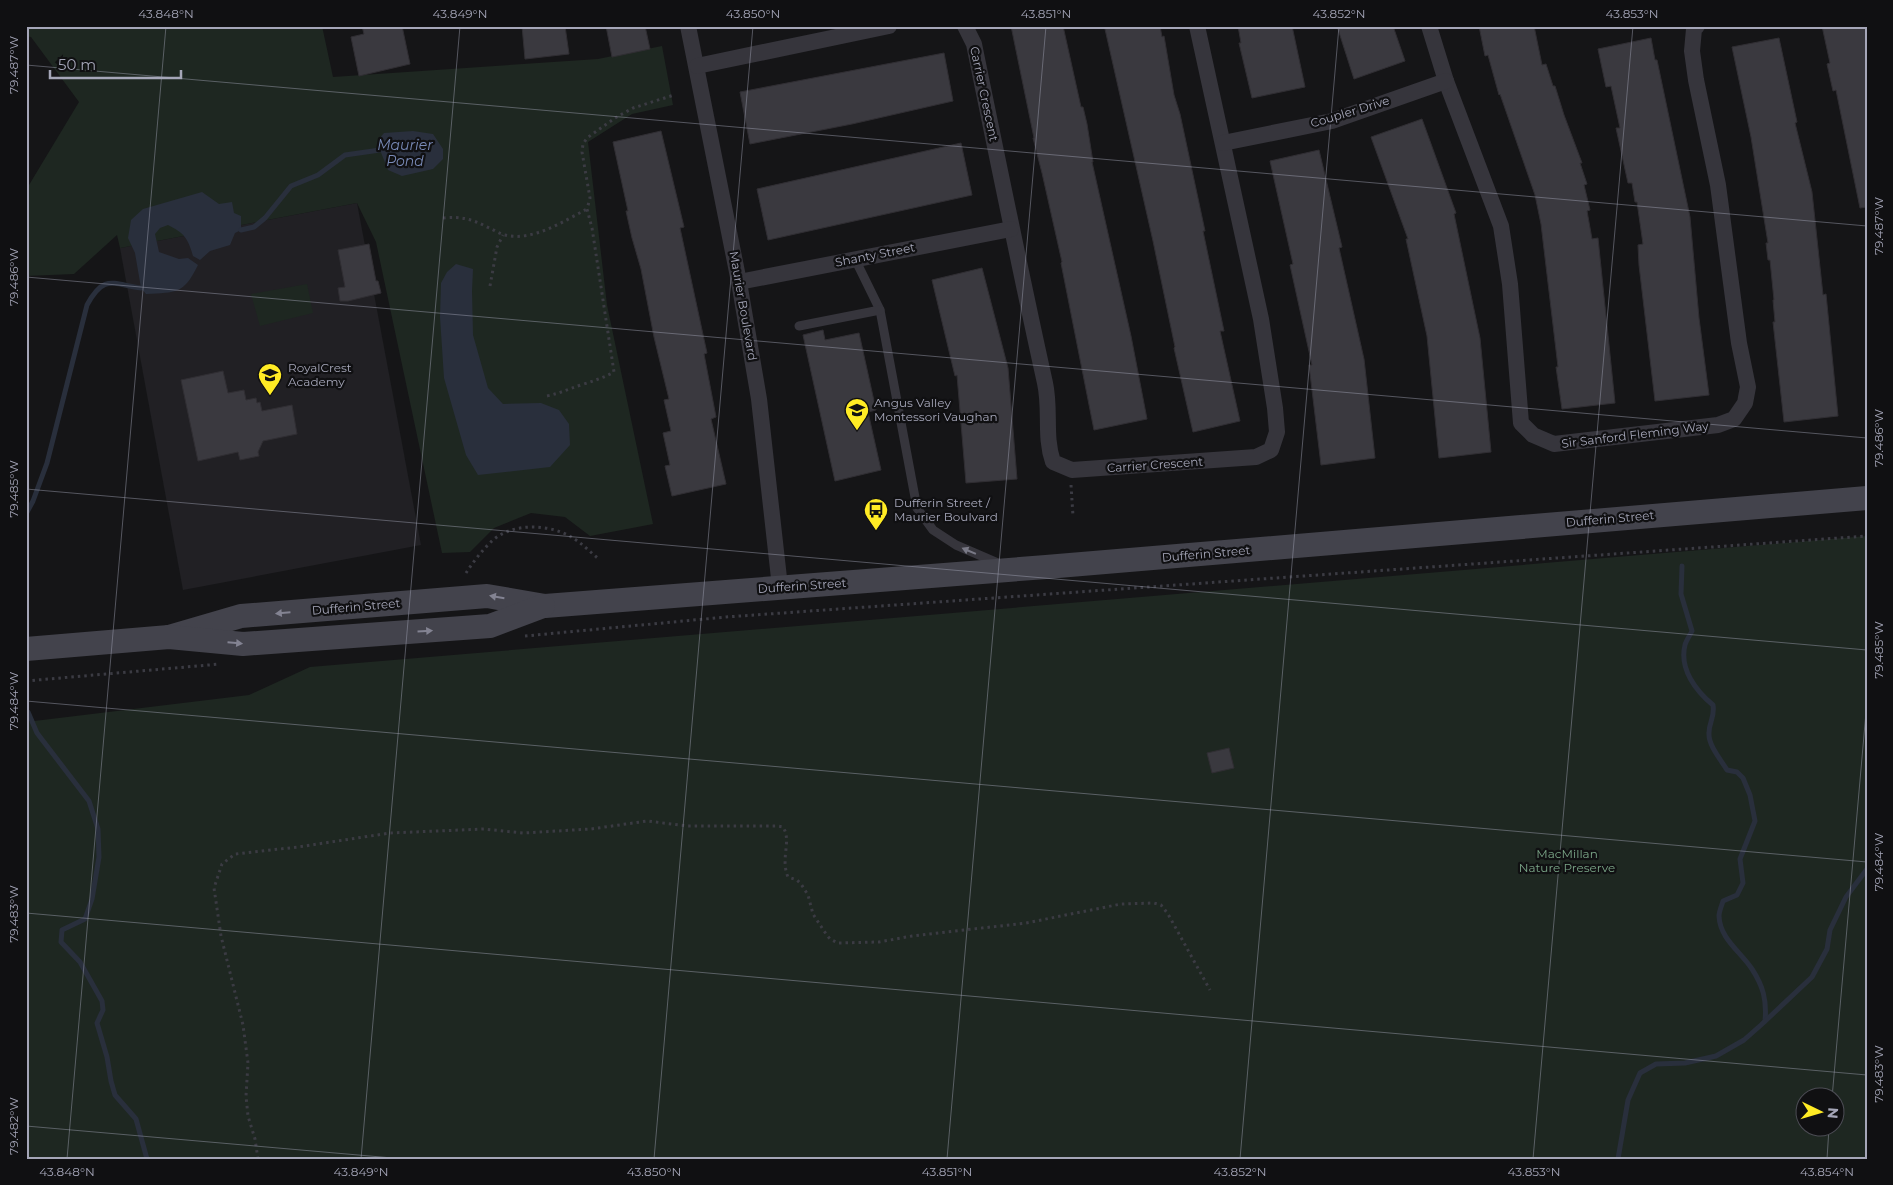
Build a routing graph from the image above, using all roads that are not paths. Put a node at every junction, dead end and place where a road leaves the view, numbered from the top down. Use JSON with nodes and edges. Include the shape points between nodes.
{"nodes":[{"id":1,"x":688,"y":26,"type":"edge"},
{"id":2,"x":888,"y":26,"type":"edge"},
{"id":3,"x":965,"y":26,"type":"edge"},
{"id":4,"x":1197,"y":26,"type":"edge"},
{"id":5,"x":1429,"y":26,"type":"edge"},
{"id":6,"x":1697,"y":26,"type":"edge"},
{"id":7,"x":697,"y":66,"type":"junction"},
{"id":8,"x":1446,"y":80,"type":"junction"},
{"id":9,"x":1223,"y":143,"type":"junction"},
{"id":10,"x":1011,"y":229,"type":"junction"},
{"id":11,"x":855,"y":259,"type":"junction"},
{"id":12,"x":739,"y":282,"type":"junction"},
{"id":13,"x":880,"y":310,"type":"junction"},
{"id":14,"x":799,"y":326,"type":"dead end"},
{"id":15,"x":1867,"y":498,"type":"edge"},
{"id":16,"x":1014,"y":570,"type":"junction"},
{"id":17,"x":780,"y":588,"type":"junction"},
{"id":18,"x":26,"y":649,"type":"edge"}],
"edges":[{"from":1,"to":7,"type":"street","name":"Maurier Boulevard"},
{"from":2,"to":7,"type":"street"},
{"from":3,"to":10,"type":"street","name":"Carrier Crescent","via":[[974,44]]},
{"from":4,"to":9,"type":"street","name":"Carrier Crescent"},
{"from":5,"to":8,"type":"street","name":"Sir Sanford Fleming Way"},
{"from":6,"to":8,"type":"street","name":"Sir Sanford Fleming Way","via":[[1692,51],[1696,80],[1718,184],[1748,387],[1745,403],[1734,419],[1718,425],[1554,444],[1532,435],[1521,423],[1510,284],[1501,226]]},
{"from":7,"to":12,"type":"street","name":"Maurier Boulevard"},
{"from":8,"to":9,"type":"street","name":"Coupler Drive","via":[[1332,120]]},
{"from":9,"to":10,"type":"street","name":"Carrier Crescent","via":[[1261,319],[1275,408],[1277,432],[1271,450],[1256,458],[1072,470],[1053,462],[1048,448],[1047,393]]},
{"from":10,"to":11,"type":"street","name":"Shanty Street"},
{"from":11,"to":12,"type":"street","name":"Shanty Street"},
{"from":11,"to":13,"type":"lane"},
{"from":12,"to":17,"type":"street","name":"Maurier Boulevard","via":[[759,399]]},
{"from":13,"to":14,"type":"lane"},
{"from":16,"to":13,"type":"lane","one_way":true,"via":[[956,545],[933,530],[917,508]]},
{"from":15,"to":16,"type":"main road","name":"Dufferin Street"},
{"from":16,"to":17,"type":"main road","name":"Dufferin Street"},
{"from":17,"to":18,"type":"main road","name":"Dufferin Street","via":[[545,606],[490,626],[243,644],[169,637]]}]}
